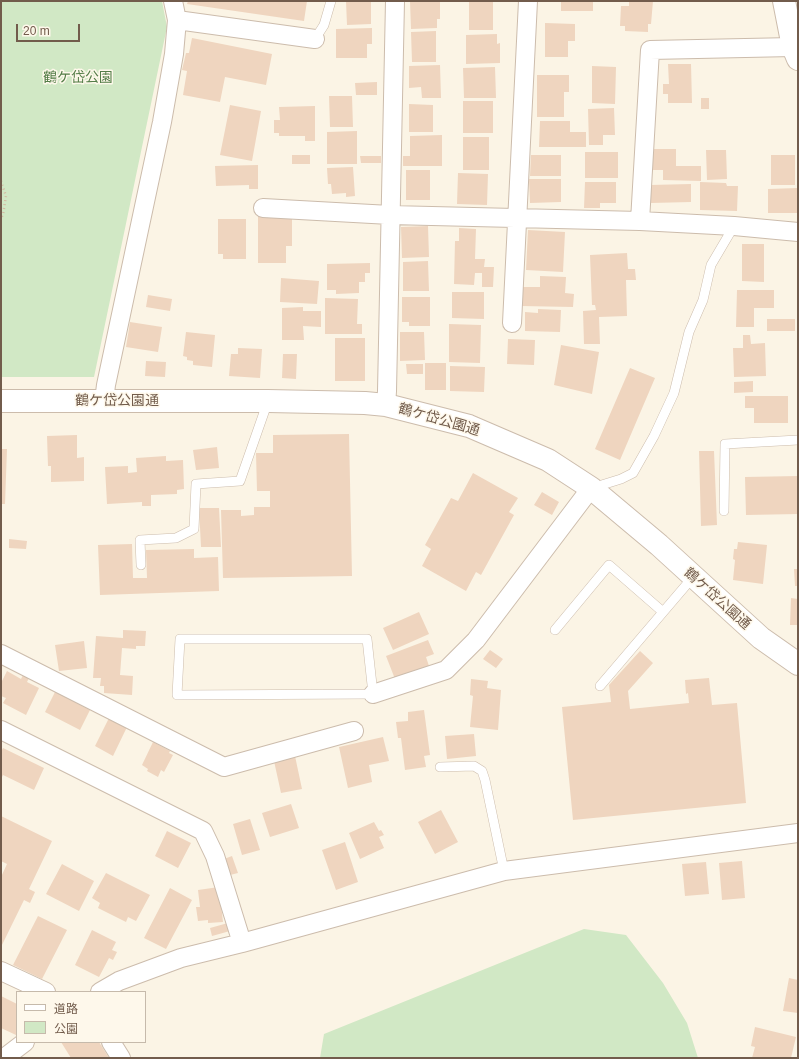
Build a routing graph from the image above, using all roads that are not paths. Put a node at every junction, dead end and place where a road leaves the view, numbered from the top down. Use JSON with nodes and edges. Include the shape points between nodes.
{"nodes":[{"id":1,"x":173,"y":1,"type":"edge"},
{"id":2,"x":331,"y":1,"type":"edge"},
{"id":3,"x":395,"y":1,"type":"edge"},
{"id":4,"x":528,"y":1,"type":"edge"},
{"id":5,"x":784,"y":1,"type":"edge"},
{"id":6,"x":177,"y":20,"type":"junction"},
{"id":7,"x":315,"y":39,"type":"joint"},
{"id":8,"x":795,"y":53,"type":"edge"},
{"id":9,"x":263,"y":208,"type":"dead end"},
{"id":10,"x":390,"y":215,"type":"junction"},
{"id":11,"x":518,"y":218,"type":"junction"},
{"id":12,"x":640,"y":222,"type":"junction"},
{"id":13,"x":734,"y":226,"type":"junction"},
{"id":14,"x":798,"y":232,"type":"edge"},
{"id":15,"x":512,"y":323,"type":"dead end"},
{"id":16,"x":1,"y":401,"type":"edge"},
{"id":17,"x":104,"y":401,"type":"junction"},
{"id":18,"x":268,"y":401,"type":"junction"},
{"id":19,"x":386,"y":405,"type":"junction"},
{"id":20,"x":798,"y":440,"type":"edge"},
{"id":21,"x":591,"y":488,"type":"junction"},
{"id":22,"x":724,"y":511,"type":"dead end"},
{"id":23,"x":141,"y":565,"type":"dead end"},
{"id":24,"x":693,"y":577,"type":"junction"},
{"id":25,"x":664,"y":612,"type":"junction"},
{"id":26,"x":555,"y":630,"type":"dead end"},
{"id":27,"x":1,"y":654,"type":"edge"},
{"id":28,"x":798,"y":664,"type":"edge"},
{"id":29,"x":600,"y":686,"type":"dead end"},
{"id":30,"x":373,"y":694,"type":"junction"},
{"id":31,"x":1,"y":730,"type":"edge"},
{"id":32,"x":354,"y":731,"type":"dead end"},
{"id":33,"x":440,"y":767,"type":"dead end"},
{"id":34,"x":798,"y":834,"type":"edge"},
{"id":35,"x":504,"y":871,"type":"junction"},
{"id":36,"x":242,"y":943,"type":"junction"},
{"id":37,"x":1,"y":971,"type":"edge"},
{"id":38,"x":44,"y":991,"type":"edge"},
{"id":39,"x":102,"y":991,"type":"edge"},
{"id":40,"x":24,"y":1043,"type":"edge"},
{"id":41,"x":112,"y":1043,"type":"edge"},
{"id":42,"x":4,"y":1058,"type":"edge"},
{"id":43,"x":121,"y":1058,"type":"edge"}],
"edges":[{"from":1,"to":6,"type":"street"},
{"from":2,"to":7,"type":"lane","via":[[324,25]]},
{"from":3,"to":10,"type":"street"},
{"from":4,"to":11,"type":"street"},
{"from":5,"to":8,"type":"street"},
{"from":6,"to":7,"type":"street"},
{"from":6,"to":17,"type":"street","via":[[162,122]]},
{"from":8,"to":12,"type":"street","via":[[650,50]]},
{"from":9,"to":10,"type":"street"},
{"from":10,"to":11,"type":"street"},
{"from":10,"to":19,"type":"street"},
{"from":11,"to":12,"type":"street"},
{"from":11,"to":15,"type":"street"},
{"from":12,"to":13,"type":"street"},
{"from":13,"to":14,"type":"street"},
{"from":13,"to":21,"type":"lane","via":[[711,265],[703,300],[689,332],[674,393],[654,436],[633,473]]},
{"from":16,"to":17,"type":"street","name":"鶴ケ岱公園通"},
{"from":17,"to":18,"type":"street","name":"鶴ケ岱公園通"},
{"from":18,"to":19,"type":"street","name":"鶴ケ岱公園通"},
{"from":18,"to":23,"type":"lane","via":[[240,481],[196,484],[194,529],[176,538],[140,540]]},
{"from":19,"to":21,"type":"street","name":"鶴ケ岱公園通","via":[[469,426],[548,460]]},
{"from":20,"to":22,"type":"lane","via":[[725,444]]},
{"from":21,"to":24,"type":"street","name":"鶴ケ岱公園通"},
{"from":21,"to":30,"type":"street","via":[[476,640],[446,670]]},
{"from":24,"to":25,"type":"lane"},
{"from":24,"to":28,"type":"street","name":"鶴ケ岱公園通","via":[[761,638]]},
{"from":25,"to":26,"type":"lane","via":[[609,565]]},
{"from":25,"to":29,"type":"lane"},
{"from":27,"to":32,"type":"street","via":[[224,767]]},
{"from":30,"to":30,"type":"lane","via":[[177,696],[180,638],[367,638]]},
{"from":31,"to":36,"type":"street","via":[[203,831],[215,856]]},
{"from":33,"to":35,"type":"lane","via":[[474,766],[482,771]]},
{"from":34,"to":35,"type":"street"},
{"from":35,"to":36,"type":"street"},
{"from":36,"to":39,"type":"street","via":[[181,958],[119,981]]},
{"from":37,"to":38,"type":"street"},
{"from":40,"to":42,"type":"street"},
{"from":41,"to":43,"type":"street"}]}
